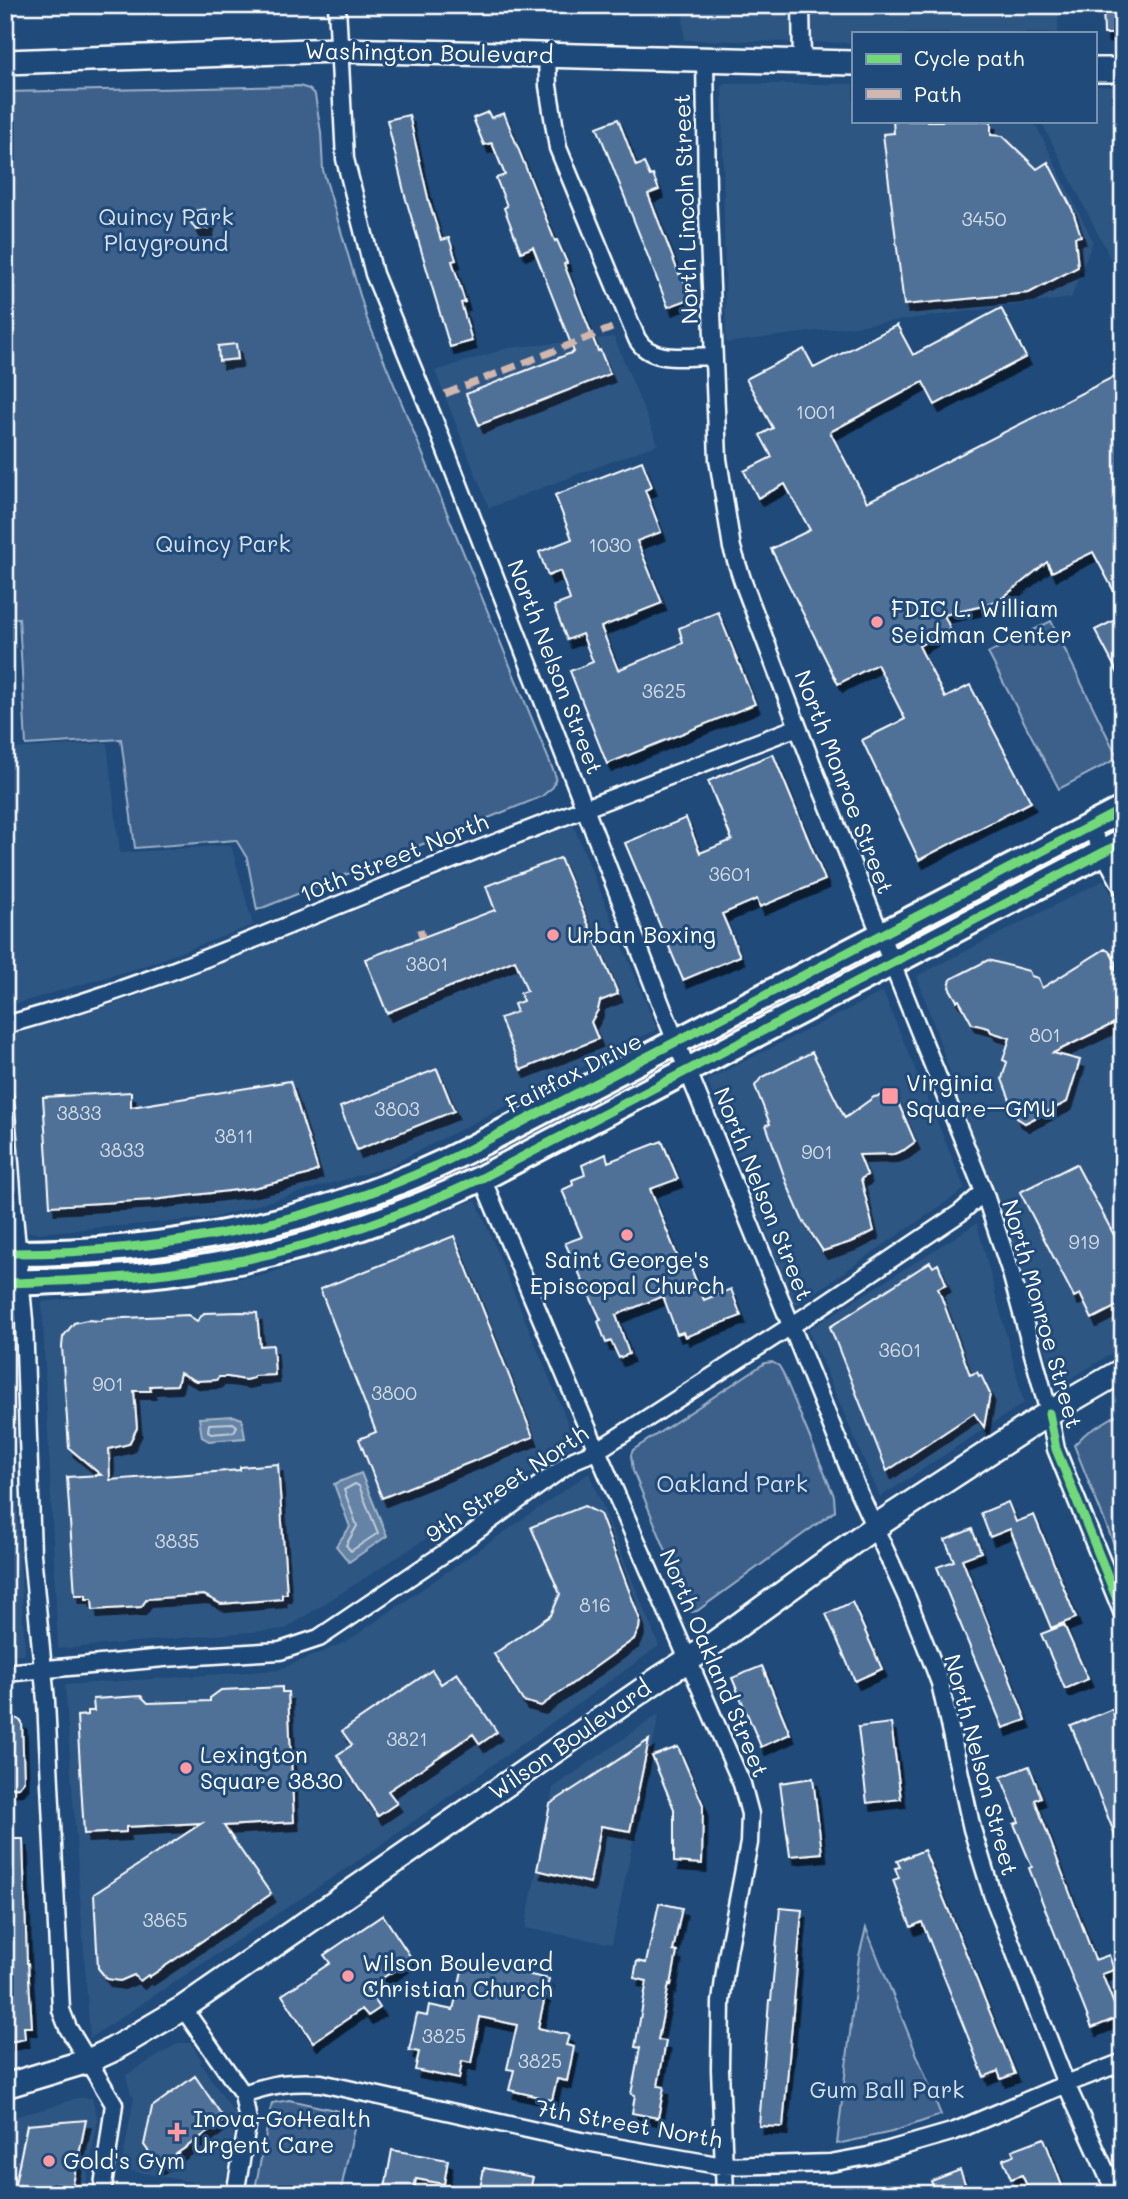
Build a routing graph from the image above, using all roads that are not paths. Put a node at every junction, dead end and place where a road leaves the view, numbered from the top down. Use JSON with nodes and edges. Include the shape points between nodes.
{"nodes":[{"id":1,"x":337,"y":5,"type":"edge"},
{"id":2,"x":801,"y":5,"type":"edge"},
{"id":3,"x":338,"y":50,"type":"junction"},
{"id":4,"x":547,"y":55,"type":"junction"},
{"id":5,"x":705,"y":60,"type":"junction"},
{"id":6,"x":5,"y":62,"type":"edge"},
{"id":7,"x":802,"y":62,"type":"junction"},
{"id":8,"x":852,"y":63,"type":"edge"},
{"id":9,"x":1096,"y":70,"type":"edge"},
{"id":10,"x":1123,"y":70,"type":"edge"},
{"id":11,"x":713,"y":356,"type":"junction"},
{"id":12,"x":798,"y":727,"type":"junction"},
{"id":13,"x":585,"y":808,"type":"junction"},
{"id":14,"x":1123,"y":809,"type":"edge"},
{"id":15,"x":1089,"y":826,"type":"junction"},
{"id":16,"x":1114,"y":847,"type":"edge"},
{"id":17,"x":1123,"y":888,"type":"edge"},
{"id":18,"x":880,"y":934,"type":"junction"},
{"id":19,"x":892,"y":962,"type":"junction"},
{"id":20,"x":5,"y":1026,"type":"edge"},
{"id":21,"x":677,"y":1042,"type":"junction"},
{"id":22,"x":689,"y":1070,"type":"junction"},
{"id":23,"x":5,"y":1099,"type":"edge"},
{"id":24,"x":468,"y":1150,"type":"junction"},
{"id":25,"x":482,"y":1178,"type":"junction"},
{"id":26,"x":984,"y":1192,"type":"junction"},
{"id":27,"x":12,"y":1253,"type":"edge"},
{"id":28,"x":13,"y":1283,"type":"edge"},
{"id":29,"x":791,"y":1326,"type":"junction"},
{"id":30,"x":1123,"y":1370,"type":"edge"},
{"id":31,"x":1049,"y":1413,"type":"junction"},
{"id":32,"x":598,"y":1450,"type":"junction"},
{"id":33,"x":873,"y":1528,"type":"junction"},
{"id":34,"x":1123,"y":1614,"type":"edge"},
{"id":35,"x":688,"y":1659,"type":"junction"},
{"id":36,"x":42,"y":1669,"type":"junction"},
{"id":37,"x":5,"y":1673,"type":"edge"},
{"id":38,"x":183,"y":2008,"type":"junction"},
{"id":39,"x":88,"y":2061,"type":"junction"},
{"id":40,"x":1123,"y":2062,"type":"edge"},
{"id":41,"x":1066,"y":2084,"type":"junction"},
{"id":42,"x":5,"y":2086,"type":"edge"},
{"id":43,"x":243,"y":2094,"type":"junction"},
{"id":44,"x":723,"y":2166,"type":"junction"},
{"id":45,"x":102,"y":2194,"type":"edge"},
{"id":46,"x":235,"y":2194,"type":"edge"},
{"id":47,"x":725,"y":2194,"type":"edge"},
{"id":48,"x":1116,"y":2194,"type":"edge"}],
"edges":[{"from":1,"to":3,"type":"street","name":"North Nelson Street"},
{"from":2,"to":7,"type":"street"},
{"from":3,"to":4,"type":"main road","name":"Washington Boulevard"},
{"from":3,"to":6,"type":"main road","name":"Washington Boulevard"},
{"from":3,"to":13,"type":"street","name":"North Nelson Street","via":[[345,159],[374,274]]},
{"from":4,"to":5,"type":"main road","name":"Washington Boulevard"},
{"from":4,"to":11,"type":"street","via":[[558,148],[637,340],[656,356]]},
{"from":5,"to":7,"type":"main road","name":"Washington Boulevard"},
{"from":5,"to":11,"type":"street","name":"North Lincoln Street"},
{"from":7,"to":8,"type":"main road","name":"Washington Boulevard"},
{"from":9,"to":10,"type":"main road"},
{"from":11,"to":12,"type":"street","name":"North Monroe Street","via":[[719,471],[733,548]]},
{"from":12,"to":13,"type":"street","name":"10th Street North"},
{"from":12,"to":18,"type":"street","name":"North Monroe Street"},
{"from":13,"to":20,"type":"street","name":"10th Street North","via":[[117,992]]},
{"from":13,"to":21,"type":"street","name":"North Nelson Street"},
{"from":14,"to":15,"type":"main road","name":"Fairfax Drive"},
{"from":15,"to":16,"type":"street"},
{"from":15,"to":18,"type":"main road","name":"Fairfax Drive"},
{"from":16,"to":17,"type":"street"},
{"from":16,"to":19,"type":"main road"},
{"from":18,"to":19,"type":"street","name":"North Monroe Street"},
{"from":18,"to":21,"type":"main road","name":"Fairfax Drive"},
{"from":19,"to":22,"type":"main road"},
{"from":19,"to":26,"type":"street","name":"North Monroe Street"},
{"from":21,"to":22,"type":"street","name":"North Nelson Street"},
{"from":21,"to":24,"type":"main road","name":"Fairfax Drive"},
{"from":22,"to":25,"type":"main road"},
{"from":22,"to":29,"type":"street","name":"North Nelson Street"},
{"from":23,"to":27,"type":"street"},
{"from":24,"to":25,"type":"main road"},
{"from":24,"to":27,"type":"main road","name":"Fairfax Drive","via":[[344,1201],[225,1233],[146,1246]]},
{"from":25,"to":28,"type":"main road","via":[[363,1227],[217,1266]]},
{"from":25,"to":32,"type":"street","name":"North Oakland Street"},
{"from":26,"to":29,"type":"street","name":"9th Street North","via":[[960,1213]]},
{"from":26,"to":31,"type":"street","name":"North Monroe Street"},
{"from":27,"to":28,"type":"street"},
{"from":28,"to":36,"type":"street"},
{"from":29,"to":32,"type":"street","name":"9th Street North"},
{"from":29,"to":33,"type":"street","name":"North Nelson Street"},
{"from":30,"to":31,"type":"main road","name":"Wilson Boulevard"},
{"from":31,"to":33,"type":"main road","name":"Wilson Boulevard"},
{"from":31,"to":34,"type":"street","name":"North Monroe Street","via":[[1056,1449]]},
{"from":32,"to":35,"type":"street","name":"North Oakland Street"},
{"from":32,"to":36,"type":"street","name":"9th Street North","via":[[574,1460],[319,1637],[280,1651]]},
{"from":33,"to":35,"type":"main road","name":"Wilson Boulevard"},
{"from":33,"to":41,"type":"street","name":"North Nelson Street","via":[[940,1683],[972,1829],[992,1894]]},
{"from":35,"to":38,"type":"main road","name":"Wilson Boulevard"},
{"from":35,"to":44,"type":"street","name":"North Oakland Street","via":[[742,1784],[750,1814],[750,1843],[721,2002]]},
{"from":36,"to":37,"type":"street","name":"9th Street North"},
{"from":36,"to":39,"type":"street","via":[[61,2010]]},
{"from":38,"to":39,"type":"main road","name":"Wilson Boulevard"},
{"from":38,"to":43,"type":"street"},
{"from":39,"to":42,"type":"main road","name":"Wilson Boulevard"},
{"from":39,"to":45,"type":"street","via":[[114,2104]]},
{"from":40,"to":41,"type":"street","name":"7th Street North"},
{"from":41,"to":44,"type":"street","name":"7th Street North","via":[[955,2131],[868,2156],[830,2163]]},
{"from":41,"to":48,"type":"street","name":"North Nelson Street"},
{"from":43,"to":44,"type":"street","name":"7th Street North","via":[[271,2084],[320,2083],[581,2141]]},
{"from":43,"to":46,"type":"street","via":[[248,2121]]},
{"from":44,"to":47,"type":"street","name":"North Oakland Street"}]}
